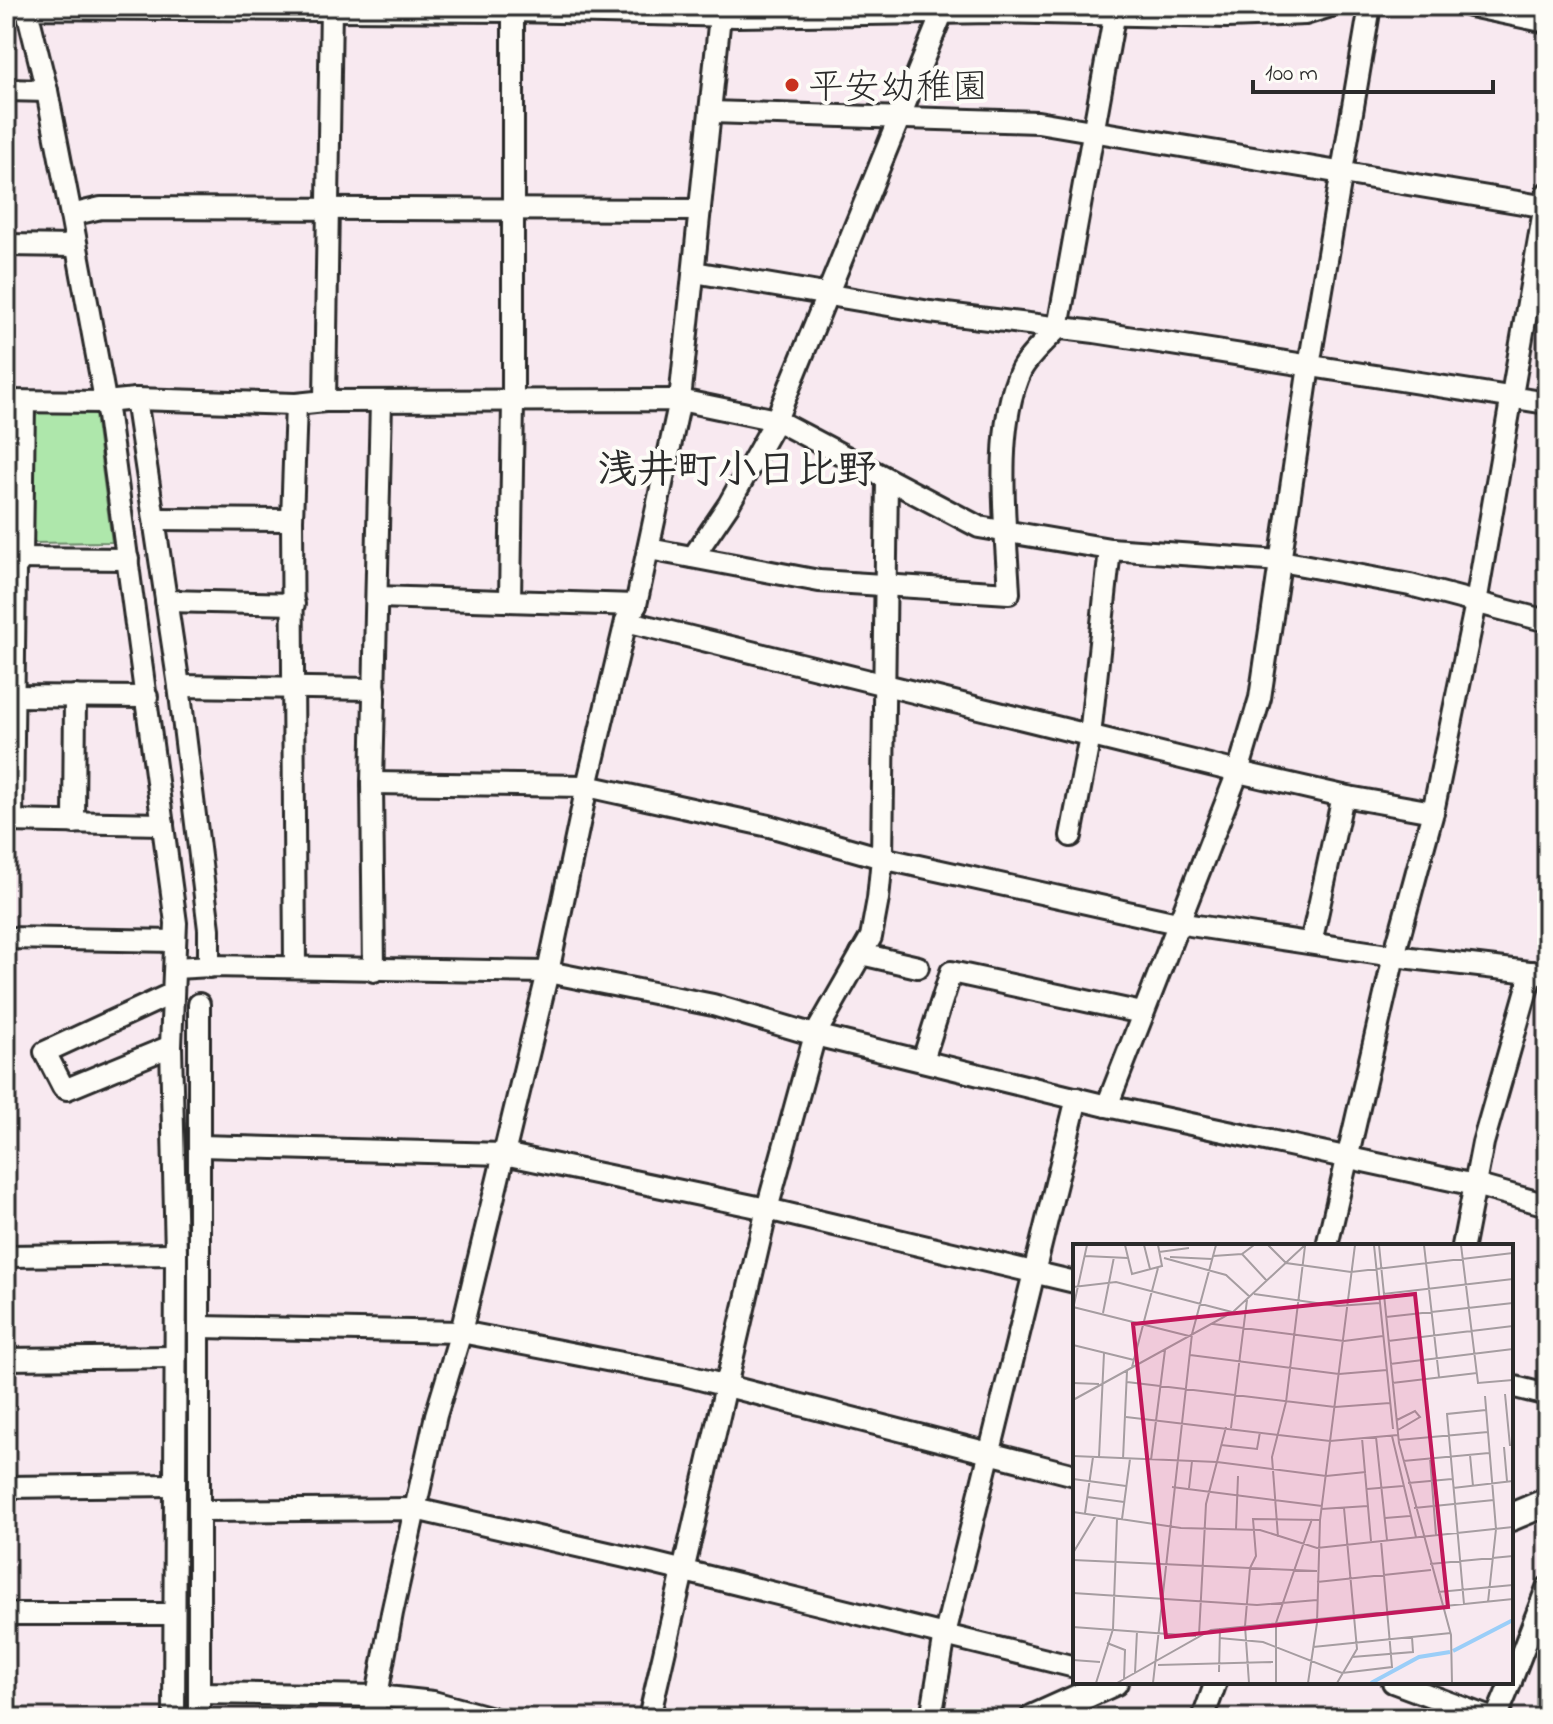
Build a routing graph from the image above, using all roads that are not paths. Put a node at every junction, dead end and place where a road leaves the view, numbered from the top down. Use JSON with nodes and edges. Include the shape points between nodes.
{"nodes":[{"id":1,"x":1331,"y":6,"type":"edge"},
{"id":2,"x":1370,"y":6,"type":"edge"},
{"id":3,"x":1470,"y":6,"type":"edge"},
{"id":4,"x":19,"y":7,"type":"edge"},
{"id":5,"x":513,"y":8,"type":"edge"},
{"id":6,"x":331,"y":9,"type":"edge"},
{"id":7,"x":944,"y":9,"type":"edge"},
{"id":8,"x":1116,"y":10,"type":"edge"},
{"id":9,"x":721,"y":11,"type":"edge"},
{"id":10,"x":1251,"y":11,"type":"edge"},
{"id":11,"x":1547,"y":22,"type":"edge"},
{"id":12,"x":6,"y":90,"type":"edge"},
{"id":13,"x":47,"y":91,"type":"junction"},
{"id":14,"x":711,"y":112,"type":"junction"},
{"id":15,"x":901,"y":118,"type":"junction"},
{"id":16,"x":1094,"y":131,"type":"junction"},
{"id":17,"x":1341,"y":172,"type":"junction"},
{"id":18,"x":1546,"y":202,"type":"edge"},
{"id":19,"x":328,"y":209,"type":"junction"},
{"id":20,"x":512,"y":209,"type":"junction"},
{"id":21,"x":700,"y":210,"type":"junction"},
{"id":22,"x":71,"y":215,"type":"junction"},
{"id":23,"x":6,"y":245,"type":"edge"},
{"id":24,"x":76,"y":246,"type":"junction"},
{"id":25,"x":694,"y":272,"type":"junction"},
{"id":26,"x":830,"y":295,"type":"junction"},
{"id":27,"x":1058,"y":328,"type":"junction"},
{"id":28,"x":1309,"y":366,"type":"junction"},
{"id":29,"x":1512,"y":398,"type":"junction"},
{"id":30,"x":136,"y":399,"type":"junction"},
{"id":31,"x":680,"y":400,"type":"junction"},
{"id":32,"x":325,"y":401,"type":"junction"},
{"id":33,"x":15,"y":402,"type":"edge"},
{"id":34,"x":105,"y":402,"type":"junction"},
{"id":35,"x":381,"y":402,"type":"junction"},
{"id":36,"x":513,"y":402,"type":"junction"},
{"id":37,"x":1547,"y":403,"type":"edge"},
{"id":38,"x":296,"y":404,"type":"junction"},
{"id":39,"x":776,"y":420,"type":"junction"},
{"id":40,"x":887,"y":480,"type":"junction"},
{"id":41,"x":155,"y":519,"type":"junction"},
{"id":42,"x":292,"y":520,"type":"junction"},
{"id":43,"x":1006,"y":532,"type":"junction"},
{"id":44,"x":649,"y":549,"type":"junction"},
{"id":45,"x":1110,"y":549,"type":"junction"},
{"id":46,"x":693,"y":557,"type":"junction"},
{"id":47,"x":14,"y":558,"type":"edge"},
{"id":48,"x":128,"y":559,"type":"junction"},
{"id":49,"x":1281,"y":561,"type":"junction"},
{"id":50,"x":885,"y":586,"type":"junction"},
{"id":51,"x":377,"y":597,"type":"junction"},
{"id":52,"x":510,"y":600,"type":"junction"},
{"id":53,"x":166,"y":601,"type":"junction"},
{"id":54,"x":1476,"y":603,"type":"junction"},
{"id":55,"x":294,"y":604,"type":"junction"},
{"id":56,"x":631,"y":613,"type":"junction"},
{"id":57,"x":1547,"y":621,"type":"edge"},
{"id":58,"x":884,"y":684,"type":"junction"},
{"id":59,"x":179,"y":686,"type":"junction"},
{"id":60,"x":295,"y":689,"type":"junction"},
{"id":61,"x":375,"y":689,"type":"junction"},
{"id":62,"x":10,"y":696,"type":"edge"},
{"id":63,"x":75,"y":696,"type":"junction"},
{"id":64,"x":147,"y":697,"type":"junction"},
{"id":65,"x":1090,"y":736,"type":"junction"},
{"id":66,"x":1238,"y":772,"type":"junction"},
{"id":67,"x":372,"y":783,"type":"junction"},
{"id":68,"x":587,"y":786,"type":"junction"},
{"id":69,"x":1343,"y":796,"type":"junction"},
{"id":70,"x":1433,"y":812,"type":"junction"},
{"id":71,"x":9,"y":822,"type":"edge"},
{"id":72,"x":74,"y":823,"type":"junction"},
{"id":73,"x":163,"y":824,"type":"junction"},
{"id":74,"x":1071,"y":836,"type":"dead end"},
{"id":75,"x":882,"y":858,"type":"junction"},
{"id":76,"x":1177,"y":923,"type":"junction"},
{"id":77,"x":6,"y":938,"type":"edge"},
{"id":78,"x":175,"y":941,"type":"junction"},
{"id":79,"x":1311,"y":943,"type":"junction"},
{"id":80,"x":861,"y":954,"type":"junction"},
{"id":81,"x":1394,"y":956,"type":"junction"},
{"id":82,"x":209,"y":967,"type":"junction"},
{"id":83,"x":295,"y":967,"type":"junction"},
{"id":84,"x":918,"y":967,"type":"dead end"},
{"id":85,"x":175,"y":968,"type":"junction"},
{"id":86,"x":374,"y":971,"type":"junction"},
{"id":87,"x":548,"y":972,"type":"junction"},
{"id":88,"x":1539,"y":973,"type":"edge"},
{"id":89,"x":173,"y":993,"type":"junction"},
{"id":90,"x":199,"y":1004,"type":"dead end"},
{"id":91,"x":1142,"y":1013,"type":"junction"},
{"id":92,"x":815,"y":1035,"type":"junction"},
{"id":93,"x":171,"y":1046,"type":"junction"},
{"id":94,"x":923,"y":1060,"type":"junction"},
{"id":95,"x":1077,"y":1098,"type":"junction"},
{"id":96,"x":1107,"y":1106,"type":"junction"},
{"id":97,"x":200,"y":1146,"type":"junction"},
{"id":98,"x":504,"y":1154,"type":"junction"},
{"id":99,"x":1349,"y":1159,"type":"junction"},
{"id":100,"x":1475,"y":1185,"type":"junction"},
{"id":101,"x":1547,"y":1205,"type":"edge"},
{"id":102,"x":767,"y":1209,"type":"junction"},
{"id":103,"x":1328,"y":1244,"type":"edge"},
{"id":104,"x":1463,"y":1244,"type":"edge"},
{"id":105,"x":176,"y":1254,"type":"junction"},
{"id":106,"x":6,"y":1256,"type":"edge"},
{"id":107,"x":1033,"y":1272,"type":"junction"},
{"id":108,"x":1073,"y":1282,"type":"edge"},
{"id":109,"x":200,"y":1327,"type":"junction"},
{"id":110,"x":461,"y":1332,"type":"junction"},
{"id":111,"x":175,"y":1357,"type":"junction"},
{"id":112,"x":6,"y":1359,"type":"edge"},
{"id":113,"x":725,"y":1386,"type":"junction"},
{"id":114,"x":1513,"y":1386,"type":"edge"},
{"id":115,"x":1547,"y":1395,"type":"edge"},
{"id":116,"x":990,"y":1453,"type":"junction"},
{"id":117,"x":1073,"y":1474,"type":"edge"},
{"id":118,"x":174,"y":1485,"type":"junction"},
{"id":119,"x":6,"y":1487,"type":"edge"},
{"id":120,"x":1547,"y":1502,"type":"edge"},
{"id":121,"x":415,"y":1509,"type":"junction"},
{"id":122,"x":200,"y":1511,"type":"junction"},
{"id":123,"x":1513,"y":1516,"type":"edge"},
{"id":124,"x":682,"y":1570,"type":"junction"},
{"id":125,"x":1547,"y":1588,"type":"edge"},
{"id":126,"x":6,"y":1614,"type":"edge"},
{"id":127,"x":173,"y":1614,"type":"junction"},
{"id":128,"x":945,"y":1634,"type":"junction"},
{"id":129,"x":1073,"y":1666,"type":"edge"},
{"id":130,"x":1513,"y":1676,"type":"edge"},
{"id":131,"x":1110,"y":1684,"type":"edge"},
{"id":132,"x":1215,"y":1684,"type":"edge"},
{"id":133,"x":1398,"y":1684,"type":"edge"},
{"id":134,"x":1510,"y":1684,"type":"edge"},
{"id":135,"x":200,"y":1693,"type":"junction"},
{"id":136,"x":378,"y":1696,"type":"junction"},
{"id":137,"x":174,"y":1718,"type":"edge"},
{"id":138,"x":199,"y":1718,"type":"edge"},
{"id":139,"x":373,"y":1718,"type":"edge"},
{"id":140,"x":492,"y":1718,"type":"edge"},
{"id":141,"x":649,"y":1718,"type":"edge"},
{"id":142,"x":931,"y":1718,"type":"edge"},
{"id":143,"x":1034,"y":1718,"type":"edge"},
{"id":144,"x":1203,"y":1718,"type":"edge"},
{"id":145,"x":1490,"y":1718,"type":"edge"},
{"id":146,"x":1496,"y":1718,"type":"edge"}],
"edges":[{"from":1,"to":10,"type":"street","via":[[1305,14]]},
{"from":2,"to":17,"type":"street"},
{"from":3,"to":11,"type":"street"},
{"from":4,"to":6,"type":"street"},
{"from":4,"to":13,"type":"street"},
{"from":5,"to":6,"type":"street"},
{"from":5,"to":9,"type":"street"},
{"from":5,"to":20,"type":"street"},
{"from":6,"to":19,"type":"street"},
{"from":7,"to":8,"type":"street"},
{"from":7,"to":9,"type":"street"},
{"from":7,"to":15,"type":"street"},
{"from":8,"to":10,"type":"street"},
{"from":8,"to":16,"type":"street"},
{"from":9,"to":14,"type":"street"},
{"from":12,"to":13,"type":"street"},
{"from":13,"to":22,"type":"street"},
{"from":14,"to":15,"type":"street"},
{"from":14,"to":21,"type":"street"},
{"from":15,"to":16,"type":"street","via":[[1038,122]]},
{"from":15,"to":26,"type":"street"},
{"from":16,"to":17,"type":"street"},
{"from":16,"to":27,"type":"street"},
{"from":17,"to":18,"type":"street"},
{"from":17,"to":28,"type":"street"},
{"from":18,"to":29,"type":"street"},
{"from":19,"to":20,"type":"street"},
{"from":19,"to":22,"type":"street","via":[[101,208]]},
{"from":19,"to":32,"type":"street"},
{"from":20,"to":21,"type":"street"},
{"from":20,"to":36,"type":"street"},
{"from":21,"to":25,"type":"street"},
{"from":22,"to":24,"type":"street"},
{"from":23,"to":24,"type":"street"},
{"from":24,"to":34,"type":"street"},
{"from":25,"to":26,"type":"street"},
{"from":25,"to":31,"type":"street"},
{"from":26,"to":27,"type":"street"},
{"from":26,"to":39,"type":"street"},
{"from":27,"to":28,"type":"street"},
{"from":27,"to":43,"type":"street","via":[[1023,366],[1014,388],[1006,432]]},
{"from":28,"to":29,"type":"street"},
{"from":28,"to":49,"type":"street"},
{"from":29,"to":37,"type":"street"},
{"from":29,"to":54,"type":"street"},
{"from":30,"to":34,"type":"street"},
{"from":30,"to":38,"type":"street"},
{"from":30,"to":41,"type":"street"},
{"from":31,"to":36,"type":"street"},
{"from":31,"to":39,"type":"street"},
{"from":31,"to":44,"type":"street"},
{"from":32,"to":35,"type":"street"},
{"from":32,"to":38,"type":"street"},
{"from":33,"to":34,"type":"street"},
{"from":33,"to":47,"type":"street"},
{"from":34,"to":48,"type":"street"},
{"from":35,"to":36,"type":"street"},
{"from":35,"to":51,"type":"street"},
{"from":36,"to":52,"type":"street"},
{"from":38,"to":42,"type":"street"},
{"from":39,"to":40,"type":"street"},
{"from":39,"to":46,"type":"street"},
{"from":40,"to":43,"type":"street","via":[[979,527]]},
{"from":40,"to":50,"type":"street"},
{"from":41,"to":42,"type":"street"},
{"from":41,"to":53,"type":"street"},
{"from":42,"to":55,"type":"street"},
{"from":43,"to":45,"type":"street"},
{"from":43,"to":50,"type":"street","via":[[1009,593]]},
{"from":44,"to":46,"type":"street"},
{"from":44,"to":56,"type":"street"},
{"from":45,"to":49,"type":"street"},
{"from":45,"to":65,"type":"street"},
{"from":46,"to":50,"type":"street","via":[[819,581]]},
{"from":47,"to":48,"type":"street"},
{"from":47,"to":62,"type":"street"},
{"from":48,"to":64,"type":"street"},
{"from":49,"to":54,"type":"street"},
{"from":49,"to":66,"type":"street","via":[[1260,698]]},
{"from":50,"to":58,"type":"street"},
{"from":51,"to":52,"type":"street"},
{"from":51,"to":61,"type":"street"},
{"from":52,"to":56,"type":"street"},
{"from":53,"to":55,"type":"street"},
{"from":53,"to":59,"type":"street"},
{"from":54,"to":57,"type":"street"},
{"from":54,"to":70,"type":"street"},
{"from":55,"to":60,"type":"street"},
{"from":56,"to":58,"type":"street"},
{"from":56,"to":68,"type":"street"},
{"from":58,"to":65,"type":"street"},
{"from":58,"to":75,"type":"street"},
{"from":59,"to":60,"type":"street"},
{"from":59,"to":82,"type":"street","via":[[209,929]]},
{"from":60,"to":61,"type":"street"},
{"from":60,"to":83,"type":"street"},
{"from":61,"to":67,"type":"street"},
{"from":62,"to":63,"type":"street"},
{"from":62,"to":71,"type":"street"},
{"from":63,"to":64,"type":"street"},
{"from":63,"to":72,"type":"street"},
{"from":64,"to":73,"type":"street"},
{"from":65,"to":66,"type":"street"},
{"from":65,"to":74,"type":"street"},
{"from":66,"to":69,"type":"street"},
{"from":66,"to":76,"type":"street"},
{"from":67,"to":68,"type":"street"},
{"from":67,"to":86,"type":"street"},
{"from":68,"to":75,"type":"street","via":[[769,826]]},
{"from":68,"to":87,"type":"street"},
{"from":69,"to":70,"type":"street"},
{"from":69,"to":79,"type":"street"},
{"from":70,"to":81,"type":"street"},
{"from":71,"to":72,"type":"street"},
{"from":72,"to":73,"type":"street"},
{"from":73,"to":78,"type":"street"},
{"from":75,"to":76,"type":"street"},
{"from":75,"to":80,"type":"street","via":[[871,937]]},
{"from":76,"to":79,"type":"street"},
{"from":76,"to":91,"type":"street"},
{"from":77,"to":78,"type":"street"},
{"from":78,"to":85,"type":"street"},
{"from":79,"to":81,"type":"street"},
{"from":80,"to":84,"type":"street"},
{"from":80,"to":92,"type":"street"},
{"from":81,"to":88,"type":"street"},
{"from":81,"to":99,"type":"street"},
{"from":82,"to":83,"type":"street"},
{"from":82,"to":85,"type":"street"},
{"from":83,"to":86,"type":"street"},
{"from":85,"to":89,"type":"street"},
{"from":86,"to":87,"type":"street"},
{"from":87,"to":92,"type":"street","via":[[713,1005]]},
{"from":87,"to":98,"type":"street"},
{"from":88,"to":100,"type":"street","via":[[1483,1143]]},
{"from":89,"to":93,"type":"street"},
{"from":89,"to":93,"type":"street","via":[[45,1052],[67,1089]]},
{"from":90,"to":97,"type":"street"},
{"from":91,"to":94,"type":"street","via":[[951,972]]},
{"from":91,"to":96,"type":"street"},
{"from":92,"to":94,"type":"street"},
{"from":92,"to":102,"type":"street"},
{"from":93,"to":105,"type":"street"},
{"from":94,"to":95,"type":"street"},
{"from":95,"to":96,"type":"street"},
{"from":95,"to":107,"type":"street"},
{"from":96,"to":99,"type":"street"},
{"from":97,"to":98,"type":"street"},
{"from":97,"to":109,"type":"street"},
{"from":98,"to":102,"type":"street"},
{"from":98,"to":110,"type":"street"},
{"from":99,"to":100,"type":"street"},
{"from":99,"to":103,"type":"street"},
{"from":100,"to":101,"type":"street"},
{"from":100,"to":104,"type":"street"},
{"from":102,"to":107,"type":"street"},
{"from":102,"to":113,"type":"street"},
{"from":105,"to":106,"type":"street"},
{"from":105,"to":111,"type":"street"},
{"from":107,"to":108,"type":"street"},
{"from":107,"to":116,"type":"street"},
{"from":109,"to":110,"type":"street"},
{"from":109,"to":122,"type":"street"},
{"from":110,"to":113,"type":"street"},
{"from":110,"to":121,"type":"street"},
{"from":111,"to":112,"type":"street"},
{"from":111,"to":118,"type":"street"},
{"from":113,"to":116,"type":"street"},
{"from":113,"to":124,"type":"street"},
{"from":114,"to":115,"type":"street"},
{"from":116,"to":117,"type":"street"},
{"from":116,"to":128,"type":"street"},
{"from":118,"to":119,"type":"street"},
{"from":118,"to":127,"type":"street"},
{"from":120,"to":123,"type":"main road"},
{"from":121,"to":122,"type":"street"},
{"from":121,"to":124,"type":"street"},
{"from":121,"to":136,"type":"street"},
{"from":122,"to":135,"type":"street"},
{"from":124,"to":128,"type":"street"},
{"from":124,"to":141,"type":"street"},
{"from":125,"to":130,"type":"street"},
{"from":126,"to":127,"type":"street"},
{"from":127,"to":137,"type":"street"},
{"from":128,"to":129,"type":"street"},
{"from":128,"to":142,"type":"street"},
{"from":131,"to":143,"type":"main road"},
{"from":132,"to":144,"type":"street"},
{"from":133,"to":145,"type":"street"},
{"from":134,"to":146,"type":"street"},
{"from":135,"to":136,"type":"street"},
{"from":135,"to":138,"type":"street"},
{"from":136,"to":139,"type":"street"},
{"from":136,"to":140,"type":"street","via":[[433,1702]]}]}
